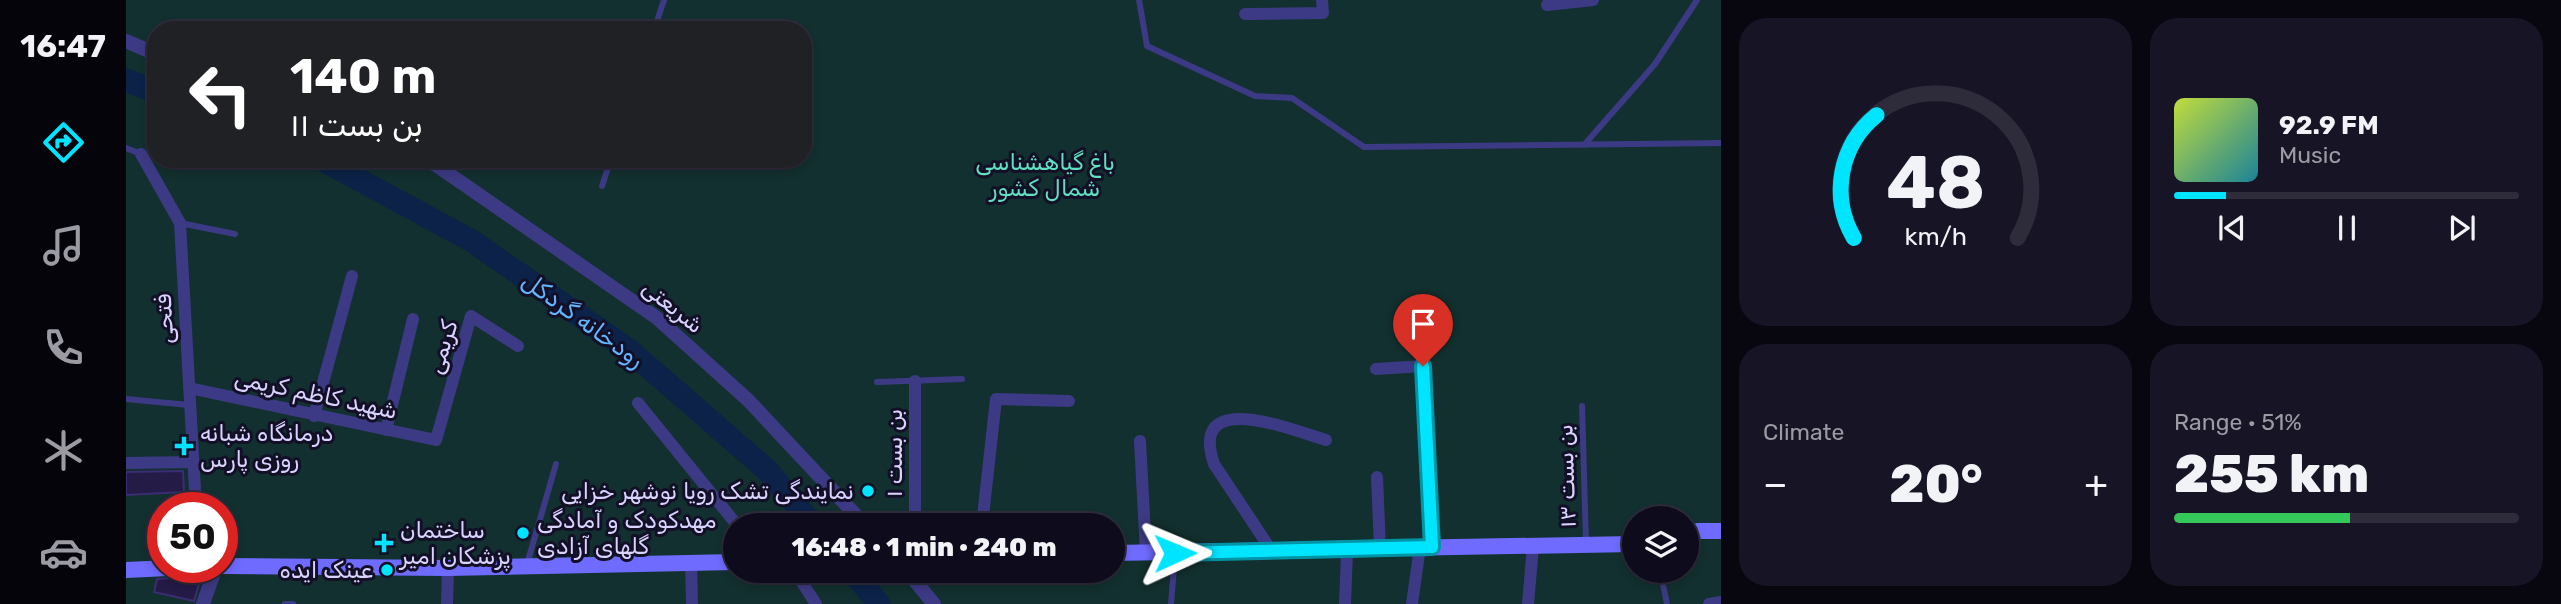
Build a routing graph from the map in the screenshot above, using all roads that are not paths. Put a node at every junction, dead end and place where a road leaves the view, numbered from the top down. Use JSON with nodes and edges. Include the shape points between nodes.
{"nodes":[{"id":1,"x":664,"y":0,"type":"edge"},
{"id":2,"x":1139,"y":0,"type":"edge"},
{"id":3,"x":1322,"y":0,"type":"edge"},
{"id":4,"x":1593,"y":0,"type":"edge"},
{"id":5,"x":1697,"y":0,"type":"edge"},
{"id":6,"x":1547,"y":5,"type":"dead end"},
{"id":7,"x":1245,"y":14,"type":"dead end"},
{"id":8,"x":657,"y":21,"type":"edge"},
{"id":9,"x":126,"y":41,"type":"edge"},
{"id":10,"x":147,"y":50,"type":"edge"},
{"id":11,"x":1721,"y":144,"type":"edge"},
{"id":12,"x":1584,"y":145,"type":"junction"},
{"id":13,"x":126,"y":148,"type":"edge"},
{"id":14,"x":141,"y":154,"type":"joint"},
{"id":15,"x":147,"y":165,"type":"edge"},
{"id":16,"x":149,"y":168,"type":"edge"},
{"id":17,"x":442,"y":168,"type":"edge"},
{"id":18,"x":608,"y":168,"type":"edge"},
{"id":19,"x":602,"y":186,"type":"dead end"},
{"id":20,"x":180,"y":223,"type":"junction"},
{"id":21,"x":235,"y":234,"type":"dead end"},
{"id":22,"x":352,"y":276,"type":"dead end"},
{"id":23,"x":413,"y":319,"type":"dead end"},
{"id":24,"x":1421,"y":331,"type":"dead end"},
{"id":25,"x":518,"y":346,"type":"dead end"},
{"id":26,"x":1423,"y":366,"type":"junction"},
{"id":27,"x":1376,"y":369,"type":"dead end"},
{"id":28,"x":962,"y":379,"type":"dead end"},
{"id":29,"x":877,"y":382,"type":"dead end"},
{"id":30,"x":915,"y":382,"type":"junction"},
{"id":31,"x":188,"y":388,"type":"junction"},
{"id":32,"x":126,"y":399,"type":"edge"},
{"id":33,"x":1069,"y":401,"type":"dead end"},
{"id":34,"x":638,"y":403,"type":"dead end"},
{"id":35,"x":189,"y":405,"type":"junction"},
{"id":36,"x":1582,"y":406,"type":"dead end"},
{"id":37,"x":314,"y":416,"type":"junction"},
{"id":38,"x":386,"y":430,"type":"junction"},
{"id":39,"x":436,"y":440,"type":"joint"},
{"id":40,"x":1325,"y":440,"type":"dead end"},
{"id":41,"x":1140,"y":442,"type":"dead end"},
{"id":42,"x":193,"y":462,"type":"junction"},
{"id":43,"x":127,"y":463,"type":"edge"},
{"id":44,"x":556,"y":464,"type":"dead end"},
{"id":45,"x":1377,"y":477,"type":"dead end"},
{"id":46,"x":195,"y":492,"type":"edge"},
{"id":47,"x":727,"y":513,"type":"edge"},
{"id":48,"x":854,"y":513,"type":"edge"},
{"id":49,"x":915,"y":513,"type":"edge"},
{"id":50,"x":983,"y":513,"type":"edge"},
{"id":51,"x":1699,"y":531,"type":"edge"},
{"id":52,"x":1721,"y":531,"type":"edge"},
{"id":53,"x":1622,"y":544,"type":"edge"},
{"id":54,"x":1586,"y":545,"type":"junction"},
{"id":55,"x":1533,"y":546,"type":"junction"},
{"id":56,"x":1426,"y":547,"type":"junction"},
{"id":57,"x":1380,"y":549,"type":"junction"},
{"id":58,"x":1271,"y":550,"type":"junction"},
{"id":59,"x":1347,"y":551,"type":"junction"},
{"id":60,"x":1125,"y":553,"type":"edge"},
{"id":61,"x":1146,"y":553,"type":"junction"},
{"id":62,"x":1175,"y":553,"type":"junction"},
{"id":63,"x":723,"y":562,"type":"edge"},
{"id":64,"x":691,"y":563,"type":"junction"},
{"id":65,"x":238,"y":566,"type":"edge"},
{"id":66,"x":527,"y":566,"type":"junction"},
{"id":67,"x":448,"y":568,"type":"junction"},
{"id":68,"x":147,"y":569,"type":"edge"},
{"id":69,"x":126,"y":570,"type":"edge"},
{"id":70,"x":211,"y":583,"type":"edge"},
{"id":71,"x":802,"y":583,"type":"edge"},
{"id":72,"x":917,"y":583,"type":"edge"},
{"id":73,"x":1663,"y":583,"type":"edge"},
{"id":74,"x":1721,"y":602,"type":"edge"},
{"id":75,"x":204,"y":604,"type":"edge"},
{"id":76,"x":285,"y":604,"type":"edge"},
{"id":77,"x":293,"y":604,"type":"edge"},
{"id":78,"x":447,"y":604,"type":"edge"},
{"id":79,"x":692,"y":604,"type":"edge"},
{"id":80,"x":816,"y":604,"type":"edge"},
{"id":81,"x":934,"y":604,"type":"edge"},
{"id":82,"x":1171,"y":604,"type":"edge"},
{"id":83,"x":1345,"y":604,"type":"edge"},
{"id":84,"x":1412,"y":604,"type":"edge"},
{"id":85,"x":1528,"y":604,"type":"edge"},
{"id":86,"x":1667,"y":604,"type":"edge"},
{"id":87,"x":1709,"y":604,"type":"edge"}],
"edges":[{"from":1,"to":8,"type":"lane"},
{"from":2,"to":12,"type":"lane","via":[[1147,46],[1255,96],[1292,98],[1364,147]]},
{"from":3,"to":7,"type":"street","via":[[1323,13]]},
{"from":4,"to":6,"type":"street"},
{"from":5,"to":12,"type":"lane","via":[[1655,64]]},
{"from":9,"to":10,"type":"street"},
{"from":11,"to":12,"type":"lane"},
{"from":13,"to":14,"type":"lane","name":"فتحی"},
{"from":14,"to":15,"type":"street","name":"فتحی"},
{"from":16,"to":20,"type":"street","name":"فتحی"},
{"from":17,"to":48,"type":"street","name":"شریعتی","via":[[657,318],[748,400]]},
{"from":18,"to":19,"type":"lane"},
{"from":20,"to":21,"type":"lane"},
{"from":20,"to":31,"type":"street","name":"فتحی"},
{"from":22,"to":37,"type":"street"},
{"from":23,"to":38,"type":"street"},
{"from":24,"to":26,"type":"street"},
{"from":25,"to":39,"type":"street","name":"کریمی","via":[[471,316]]},
{"from":26,"to":27,"type":"street"},
{"from":26,"to":56,"type":"street"},
{"from":28,"to":30,"type":"lane"},
{"from":29,"to":30,"type":"lane"},
{"from":30,"to":49,"type":"street","name":"بن بست ۱"},
{"from":31,"to":35,"type":"street","name":"فتحی"},
{"from":31,"to":37,"type":"street","name":"شهید کاظم کریمی"},
{"from":32,"to":35,"type":"lane"},
{"from":33,"to":50,"type":"street","via":[[996,399]]},
{"from":34,"to":47,"type":"street"},
{"from":35,"to":42,"type":"street","name":"فتحی"},
{"from":36,"to":54,"type":"lane","name":"بن بست ۱۳"},
{"from":37,"to":38,"type":"street","name":"شهید کاظم کریمی"},
{"from":38,"to":39,"type":"street","name":"شهید کاظم کریمی"},
{"from":40,"to":58,"type":"street","via":[[1254,418],[1219,424],[1209,435],[1214,464]]},
{"from":41,"to":61,"type":"street"},
{"from":42,"to":43,"type":"street"},
{"from":42,"to":46,"type":"street","name":"فتحی"},
{"from":44,"to":66,"type":"lane"},
{"from":45,"to":57,"type":"street"},
{"from":51,"to":52,"type":"main road"},
{"from":53,"to":54,"type":"main road"},
{"from":54,"to":55,"type":"main road"},
{"from":55,"to":56,"type":"main road"},
{"from":55,"to":85,"type":"street"},
{"from":56,"to":57,"type":"main road"},
{"from":56,"to":84,"type":"street"},
{"from":57,"to":59,"type":"main road"},
{"from":58,"to":59,"type":"main road"},
{"from":58,"to":62,"type":"main road"},
{"from":59,"to":83,"type":"street"},
{"from":60,"to":61,"type":"main road"},
{"from":61,"to":62,"type":"main road"},
{"from":62,"to":82,"type":"lane"},
{"from":63,"to":64,"type":"main road"},
{"from":64,"to":66,"type":"main road"},
{"from":64,"to":79,"type":"street"},
{"from":65,"to":67,"type":"main road"},
{"from":66,"to":67,"type":"main road"},
{"from":67,"to":78,"type":"street"},
{"from":68,"to":69,"type":"main road"},
{"from":70,"to":75,"type":"street"},
{"from":71,"to":80,"type":"street"},
{"from":72,"to":81,"type":"street"},
{"from":73,"to":86,"type":"lane"},
{"from":74,"to":87,"type":"street"},
{"from":76,"to":77,"type":"lane"}]}
